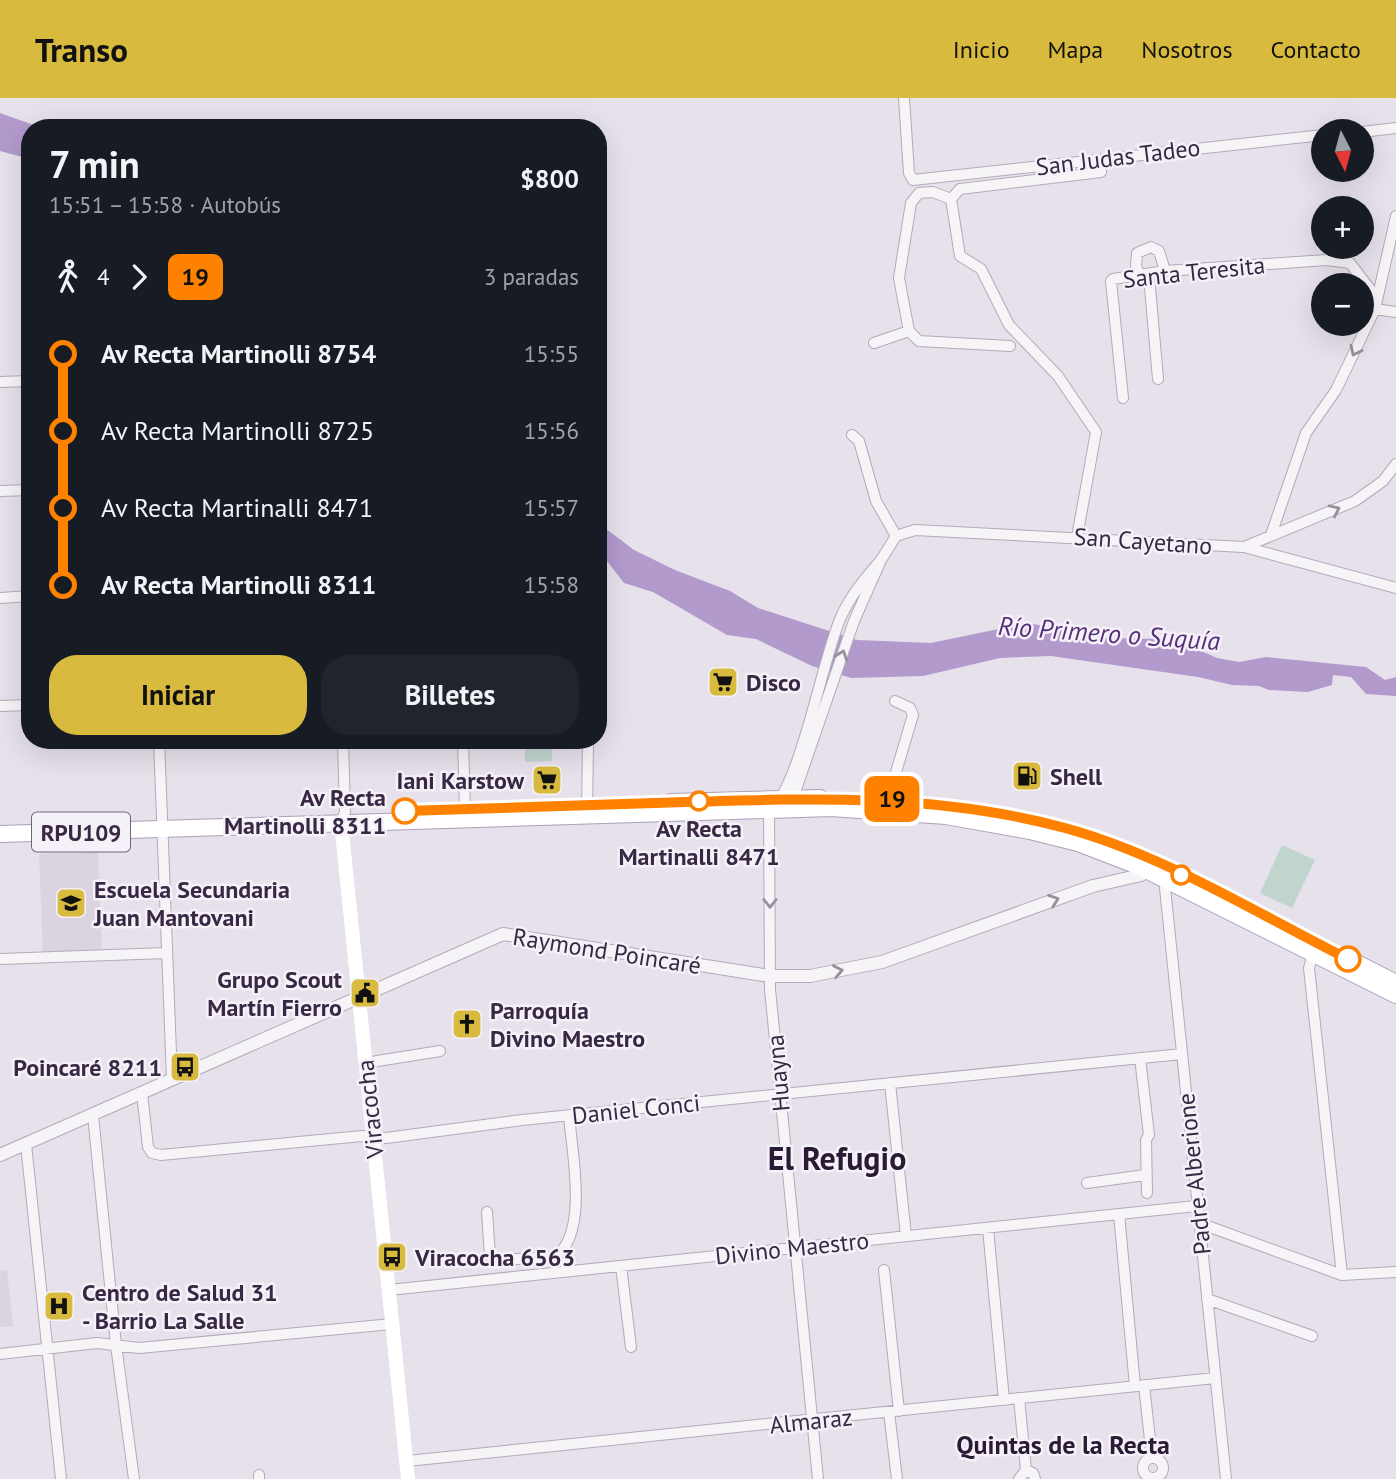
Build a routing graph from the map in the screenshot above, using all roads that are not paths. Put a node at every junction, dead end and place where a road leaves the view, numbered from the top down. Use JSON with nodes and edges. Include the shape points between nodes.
{"nodes":[{"id":1,"x":904,"y":98,"type":"edge"},
{"id":2,"x":1396,"y":128,"type":"edge"},
{"id":3,"x":1374,"y":130,"type":"edge"},
{"id":4,"x":1311,"y":136,"type":"edge"},
{"id":5,"x":1101,"y":172,"type":"dead end"},
{"id":6,"x":951,"y":199,"type":"junction"},
{"id":7,"x":1396,"y":216,"type":"edge"},
{"id":8,"x":1165,"y":271,"type":"junction"},
{"id":9,"x":1144,"y":276,"type":"junction"},
{"id":10,"x":1375,"y":303,"type":"junction"},
{"id":11,"x":1396,"y":312,"type":"edge"},
{"id":12,"x":909,"y":331,"type":"junction"},
{"id":13,"x":874,"y":342,"type":"dead end"},
{"id":14,"x":1010,"y":346,"type":"dead end"},
{"id":15,"x":1158,"y":379,"type":"dead end"},
{"id":16,"x":21,"y":381,"type":"edge"},
{"id":17,"x":0,"y":382,"type":"edge"},
{"id":18,"x":1123,"y":398,"type":"dead end"},
{"id":19,"x":852,"y":435,"type":"dead end"},
{"id":20,"x":1396,"y":464,"type":"edge"},
{"id":21,"x":21,"y":490,"type":"edge"},
{"id":22,"x":0,"y":491,"type":"edge"},
{"id":23,"x":1271,"y":535,"type":"junction"},
{"id":24,"x":896,"y":536,"type":"junction"},
{"id":25,"x":1077,"y":537,"type":"junction"},
{"id":26,"x":1244,"y":547,"type":"junction"},
{"id":27,"x":1396,"y":588,"type":"edge"},
{"id":28,"x":21,"y":597,"type":"edge"},
{"id":29,"x":0,"y":598,"type":"edge"},
{"id":30,"x":855,"y":602,"type":"junction"},
{"id":31,"x":895,"y":701,"type":"dead end"},
{"id":32,"x":21,"y":705,"type":"edge"},
{"id":33,"x":0,"y":706,"type":"edge"},
{"id":34,"x":159,"y":749,"type":"edge"},
{"id":35,"x":343,"y":749,"type":"edge"},
{"id":36,"x":463,"y":749,"type":"edge"},
{"id":37,"x":588,"y":749,"type":"edge"},
{"id":38,"x":888,"y":799,"type":"junction"},
{"id":39,"x":785,"y":804,"type":"junction"},
{"id":40,"x":465,"y":809,"type":"junction"},
{"id":41,"x":588,"y":810,"type":"junction"},
{"id":42,"x":343,"y":817,"type":"junction"},
{"id":43,"x":162,"y":824,"type":"junction"},
{"id":44,"x":0,"y":825,"type":"edge"},
{"id":45,"x":0,"y":834,"type":"edge"},
{"id":46,"x":1152,"y":866,"type":"junction"},
{"id":47,"x":1168,"y":874,"type":"junction"},
{"id":48,"x":1314,"y":948,"type":"junction"},
{"id":49,"x":166,"y":953,"type":"junction"},
{"id":50,"x":0,"y":959,"type":"edge"},
{"id":51,"x":770,"y":976,"type":"junction"},
{"id":52,"x":1396,"y":983,"type":"edge"},
{"id":53,"x":1396,"y":995,"type":"edge"},
{"id":54,"x":358,"y":998,"type":"junction"},
{"id":55,"x":440,"y":1051,"type":"dead end"},
{"id":56,"x":1182,"y":1054,"type":"junction"},
{"id":57,"x":1140,"y":1058,"type":"junction"},
{"id":58,"x":365,"y":1063,"type":"junction"},
{"id":59,"x":172,"y":1079,"type":"junction"},
{"id":60,"x":890,"y":1083,"type":"junction"},
{"id":61,"x":142,"y":1093,"type":"junction"},
{"id":62,"x":780,"y":1095,"type":"junction"},
{"id":63,"x":93,"y":1115,"type":"junction"},
{"id":64,"x":569,"y":1116,"type":"junction"},
{"id":65,"x":372,"y":1136,"type":"junction"},
{"id":66,"x":26,"y":1144,"type":"junction"},
{"id":67,"x":0,"y":1155,"type":"edge"},
{"id":68,"x":1145,"y":1175,"type":"junction"},
{"id":69,"x":1087,"y":1183,"type":"dead end"},
{"id":70,"x":1147,"y":1193,"type":"dead end"},
{"id":71,"x":1196,"y":1206,"type":"junction"},
{"id":72,"x":487,"y":1212,"type":"dead end"},
{"id":73,"x":1119,"y":1214,"type":"junction"},
{"id":74,"x":1199,"y":1223,"type":"junction"},
{"id":75,"x":988,"y":1228,"type":"junction"},
{"id":76,"x":906,"y":1236,"type":"junction"},
{"id":77,"x":794,"y":1248,"type":"junction"},
{"id":78,"x":621,"y":1266,"type":"junction"},
{"id":79,"x":884,"y":1270,"type":"dead end"},
{"id":80,"x":1396,"y":1272,"type":"edge"},
{"id":81,"x":1342,"y":1275,"type":"junction"},
{"id":82,"x":389,"y":1290,"type":"junction"},
{"id":83,"x":1206,"y":1299,"type":"junction"},
{"id":84,"x":392,"y":1324,"type":"junction"},
{"id":85,"x":1312,"y":1336,"type":"dead end"},
{"id":86,"x":116,"y":1345,"type":"junction"},
{"id":87,"x":631,"y":1347,"type":"dead end"},
{"id":88,"x":47,"y":1348,"type":"junction"},
{"id":89,"x":0,"y":1354,"type":"edge"},
{"id":90,"x":1215,"y":1378,"type":"junction"},
{"id":91,"x":1140,"y":1386,"type":"junction"},
{"id":92,"x":1019,"y":1398,"type":"junction"},
{"id":93,"x":1004,"y":1400,"type":"junction"},
{"id":94,"x":894,"y":1412,"type":"junction"},
{"id":95,"x":812,"y":1421,"type":"junction"},
{"id":96,"x":1152,"y":1458,"type":"dead end"},
{"id":97,"x":407,"y":1461,"type":"junction"},
{"id":98,"x":1022,"y":1474,"type":"edge"},
{"id":99,"x":61,"y":1479,"type":"edge"},
{"id":100,"x":134,"y":1479,"type":"edge"},
{"id":101,"x":408,"y":1479,"type":"edge"},
{"id":102,"x":818,"y":1479,"type":"edge"},
{"id":103,"x":897,"y":1479,"type":"edge"},
{"id":104,"x":1035,"y":1479,"type":"edge"},
{"id":105,"x":1226,"y":1479,"type":"edge"}],
"edges":[{"from":1,"to":4,"type":"street","name":"San Judas Tadeo","via":[[913,180]]},
{"from":2,"to":3,"type":"street"},
{"from":5,"to":6,"type":"street","via":[[960,189]]},
{"from":6,"to":12,"type":"street","via":[[923,192],[911,202],[899,278]]},
{"from":6,"to":25,"type":"street","via":[[960,256],[981,269],[1009,325],[1058,376],[1096,432]]},
{"from":7,"to":10,"type":"street"},
{"from":8,"to":9,"type":"street","name":"Santa Teresita"},
{"from":8,"to":9,"type":"street","via":[[1159,251],[1151,247],[1137,253],[1136,266]]},
{"from":8,"to":10,"type":"street","name":"Santa Teresita","via":[[1341,261],[1356,269]]},
{"from":9,"to":15,"type":"street"},
{"from":9,"to":18,"type":"street","name":"Santa Teresita","via":[[1111,281]]},
{"from":10,"to":11,"type":"street"},
{"from":10,"to":23,"type":"street","one_way":true,"via":[[1336,390],[1306,433]]},
{"from":12,"to":13,"type":"street"},
{"from":12,"to":14,"type":"street","via":[[919,341]]},
{"from":16,"to":17,"type":"street"},
{"from":19,"to":24,"type":"street","via":[[859,441],[876,501]]},
{"from":23,"to":20,"type":"street","name":"San Cayetano","one_way":true,"via":[[1355,501],[1383,481]]},
{"from":21,"to":22,"type":"street"},
{"from":23,"to":26,"type":"street","name":"San Cayetano"},
{"from":24,"to":25,"type":"street","name":"San Cayetano","via":[[915,530]]},
{"from":24,"to":30,"type":"street"},
{"from":25,"to":26,"type":"street","name":"San Cayetano"},
{"from":26,"to":27,"type":"street"},
{"from":28,"to":29,"type":"street"},
{"from":39,"to":30,"type":"street","one_way":true,"via":[[854,621]]},
{"from":30,"to":39,"type":"street","via":[[841,616]]},
{"from":31,"to":38,"type":"street","via":[[910,708],[913,715]]},
{"from":32,"to":33,"type":"street"},
{"from":34,"to":43,"type":"street"},
{"from":35,"to":42,"type":"street","name":"Viracocha"},
{"from":36,"to":40,"type":"street"},
{"from":37,"to":41,"type":"street"},
{"from":38,"to":39,"type":"main road","number":"RPU109"},
{"from":38,"to":46,"type":"main road","number":"RPU109","via":[[1049,824],[1092,836]]},
{"from":39,"to":41,"type":"main road","number":"RPU109"},
{"from":39,"to":41,"type":"main road","number":"RPU109","via":[[717,812]]},
{"from":39,"to":46,"type":"main road","number":"RPU109","via":[[906,811],[1021,829]]},
{"from":39,"to":51,"type":"street","name":"Huayna","one_way":true},
{"from":40,"to":41,"type":"main road","number":"RPU109"},
{"from":40,"to":42,"type":"main road","number":"RPU109"},
{"from":41,"to":42,"type":"main road","number":"RPU109"},
{"from":42,"to":43,"type":"main road","number":"RPU109"},
{"from":42,"to":54,"type":"main road","name":"Viracocha"},
{"from":43,"to":44,"type":"main road","number":"RPU109"},
{"from":43,"to":45,"type":"main road","number":"RPU109"},
{"from":43,"to":49,"type":"street"},
{"from":46,"to":47,"type":"main road","number":"RPU109"},
{"from":51,"to":46,"type":"street","name":"Raymond Poincaré","one_way":true,"via":[[810,976],[882,962]]},
{"from":47,"to":48,"type":"main road","number":"RPU109"},
{"from":47,"to":56,"type":"street","name":"Padre Alberione"},
{"from":48,"to":52,"type":"main road","number":"RPU109"},
{"from":48,"to":53,"type":"main road","number":"RPU109"},
{"from":48,"to":81,"type":"street","via":[[1309,968]]},
{"from":49,"to":50,"type":"street"},
{"from":49,"to":59,"type":"street"},
{"from":51,"to":54,"type":"street","name":"Raymond Poincaré","via":[[503,934]]},
{"from":51,"to":62,"type":"street","name":"Huayna"},
{"from":54,"to":58,"type":"main road","name":"Viracocha"},
{"from":54,"to":59,"type":"street","name":"Raymond Poincaré"},
{"from":55,"to":58,"type":"street"},
{"from":56,"to":57,"type":"street","name":"Daniel Conci"},
{"from":56,"to":71,"type":"street","name":"Padre Alberione"},
{"from":57,"to":60,"type":"street","name":"Daniel Conci"},
{"from":57,"to":68,"type":"street","via":[[1149,1135]]},
{"from":58,"to":65,"type":"main road","name":"Viracocha"},
{"from":59,"to":61,"type":"street","name":"Raymond Poincaré"},
{"from":60,"to":62,"type":"street","name":"Daniel Conci"},
{"from":60,"to":76,"type":"street"},
{"from":61,"to":63,"type":"street","name":"Raymond Poincaré"},
{"from":61,"to":65,"type":"street","name":"Daniel Conci","via":[[148,1147],[155,1155]]},
{"from":62,"to":64,"type":"street","name":"Daniel Conci"},
{"from":62,"to":77,"type":"street","name":"Huayna"},
{"from":63,"to":66,"type":"street","name":"Raymond Poincaré"},
{"from":63,"to":86,"type":"street"},
{"from":64,"to":65,"type":"street","name":"Daniel Conci"},
{"from":64,"to":72,"type":"street","via":[[576,1212],[559,1254],[496,1260],[490,1256]]},
{"from":65,"to":82,"type":"main road","name":"Viracocha"},
{"from":66,"to":67,"type":"street","name":"Raymond Poincaré"},
{"from":66,"to":88,"type":"street"},
{"from":68,"to":69,"type":"street"},
{"from":68,"to":70,"type":"street"},
{"from":71,"to":73,"type":"street","name":"Divino Maestro"},
{"from":71,"to":74,"type":"street","name":"Padre Alberione"},
{"from":73,"to":75,"type":"street","name":"Divino Maestro"},
{"from":73,"to":91,"type":"street"},
{"from":74,"to":81,"type":"street"},
{"from":74,"to":83,"type":"street","name":"Padre Alberione"},
{"from":75,"to":76,"type":"street","name":"Divino Maestro"},
{"from":75,"to":93,"type":"street"},
{"from":76,"to":77,"type":"street","name":"Divino Maestro"},
{"from":77,"to":78,"type":"street","name":"Divino Maestro"},
{"from":77,"to":95,"type":"street","name":"Huayna"},
{"from":78,"to":82,"type":"street","name":"Divino Maestro"},
{"from":78,"to":87,"type":"street"},
{"from":79,"to":94,"type":"street"},
{"from":80,"to":81,"type":"street"},
{"from":82,"to":84,"type":"main road","name":"Viracocha"},
{"from":83,"to":85,"type":"street"},
{"from":83,"to":90,"type":"street","name":"Padre Alberione"},
{"from":84,"to":86,"type":"street","via":[[139,1348]]},
{"from":84,"to":97,"type":"main road","name":"Viracocha"},
{"from":86,"to":88,"type":"street"},
{"from":86,"to":100,"type":"street"},
{"from":88,"to":89,"type":"street"},
{"from":88,"to":99,"type":"street"},
{"from":90,"to":91,"type":"street","name":"Almaraz"},
{"from":90,"to":105,"type":"street","name":"Padre Alberione"},
{"from":91,"to":92,"type":"street","name":"Almaraz"},
{"from":91,"to":96,"type":"street"},
{"from":92,"to":93,"type":"street","name":"Almaraz"},
{"from":92,"to":98,"type":"street"},
{"from":93,"to":94,"type":"street","name":"Almaraz"},
{"from":94,"to":95,"type":"street","name":"Almaraz"},
{"from":94,"to":103,"type":"street"},
{"from":95,"to":97,"type":"street","name":"Almaraz"},
{"from":95,"to":102,"type":"street","name":"Huayna"},
{"from":97,"to":101,"type":"main road","name":"Viracocha"},
{"from":98,"to":104,"type":"street","via":[[1033,1473]]}]}
